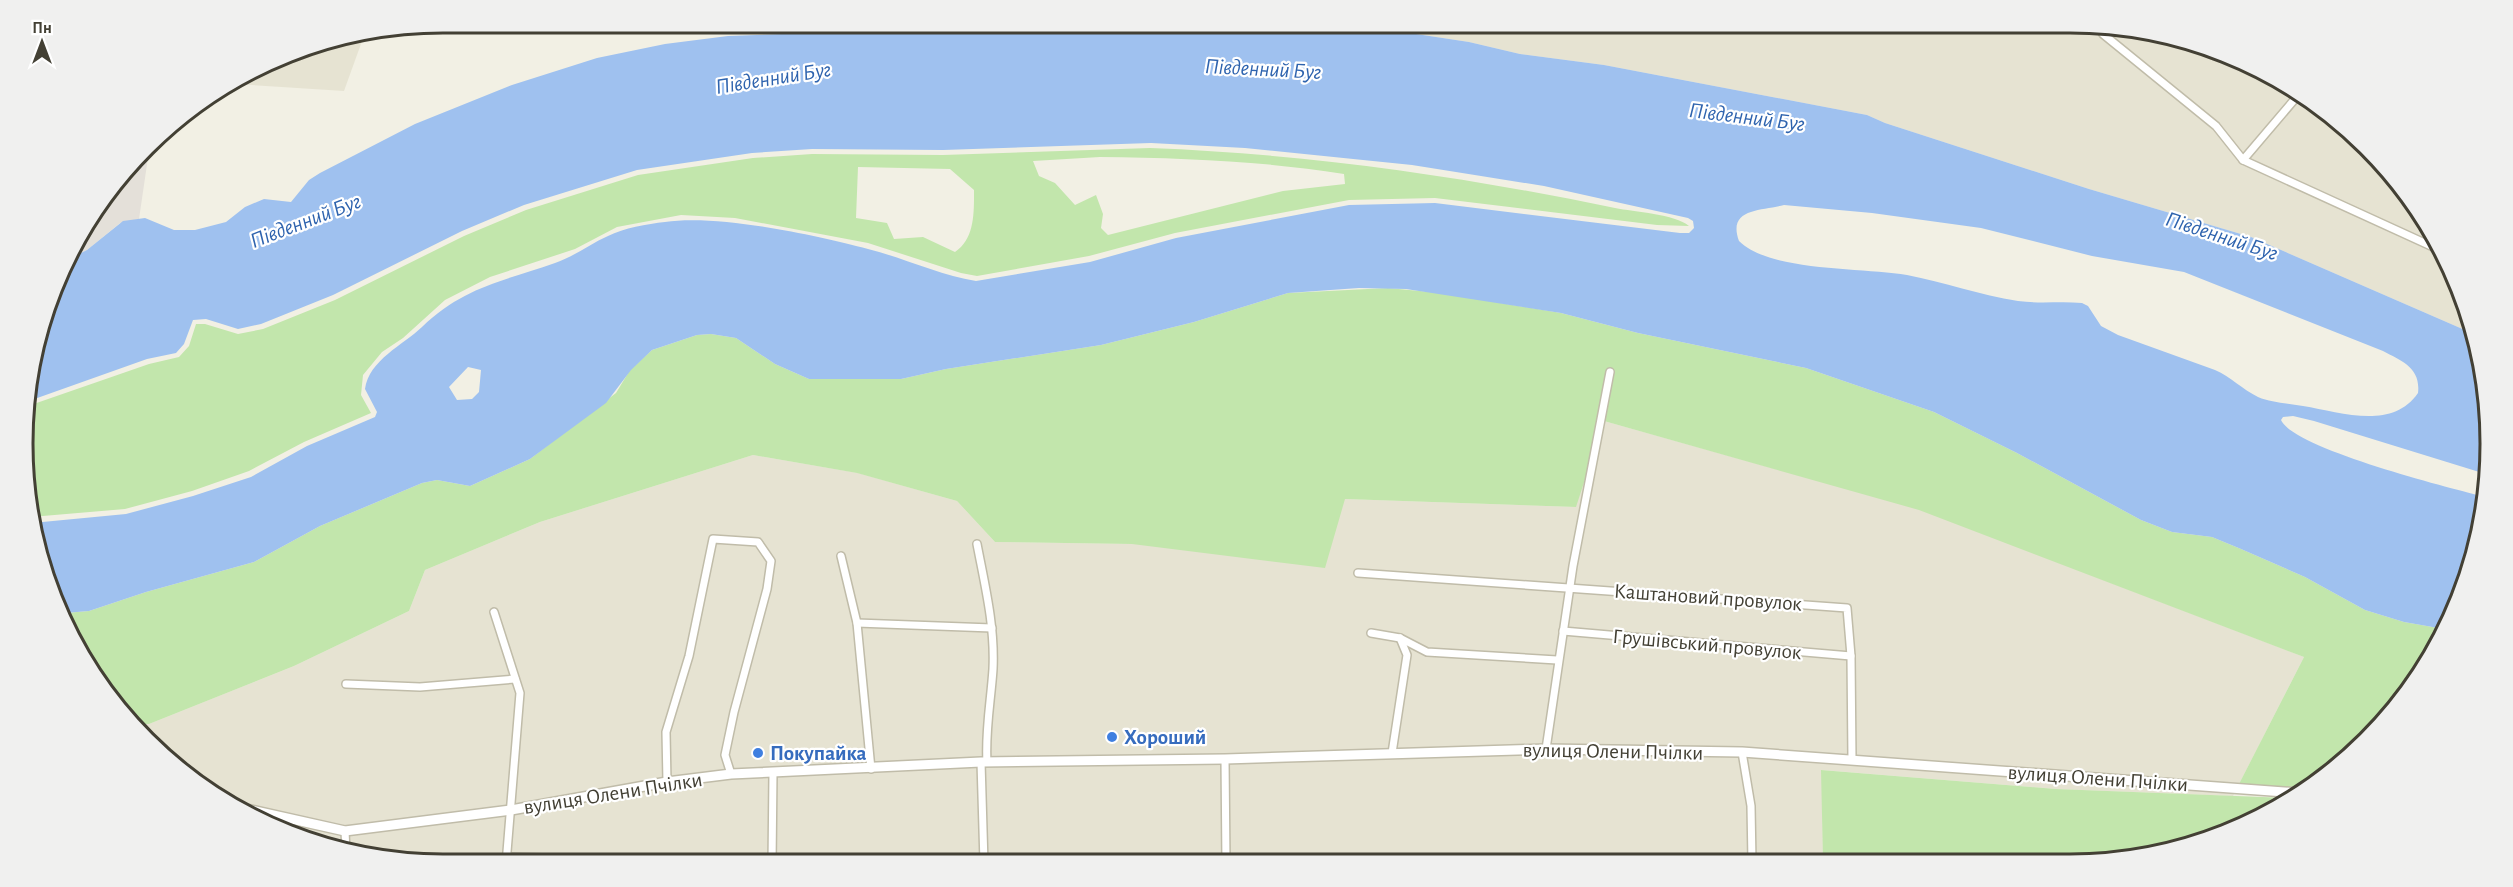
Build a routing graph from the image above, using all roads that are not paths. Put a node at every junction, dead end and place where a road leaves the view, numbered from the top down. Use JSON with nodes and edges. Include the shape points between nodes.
{"nodes":[{"id":1,"x":2109,"y":35,"type":"edge"},
{"id":2,"x":2294,"y":100,"type":"edge"},
{"id":3,"x":2243,"y":160,"type":"junction"},
{"id":4,"x":2429,"y":245,"type":"edge"},
{"id":5,"x":1610,"y":372,"type":"dead end"},
{"id":6,"x":977,"y":544,"type":"dead end"},
{"id":7,"x":841,"y":556,"type":"dead end"},
{"id":8,"x":1358,"y":573,"type":"dead end"},
{"id":9,"x":1570,"y":586,"type":"junction"},
{"id":10,"x":494,"y":612,"type":"dead end"},
{"id":11,"x":857,"y":623,"type":"junction"},
{"id":12,"x":992,"y":628,"type":"junction"},
{"id":13,"x":1563,"y":631,"type":"junction"},
{"id":14,"x":1371,"y":633,"type":"dead end"},
{"id":15,"x":1400,"y":638,"type":"junction"},
{"id":16,"x":1851,"y":656,"type":"junction"},
{"id":17,"x":1557,"y":660,"type":"junction"},
{"id":18,"x":515,"y":679,"type":"junction"},
{"id":19,"x":346,"y":684,"type":"dead end"},
{"id":20,"x":1546,"y":749,"type":"junction"},
{"id":21,"x":1742,"y":752,"type":"junction"},
{"id":22,"x":1392,"y":753,"type":"junction"},
{"id":23,"x":1225,"y":759,"type":"junction"},
{"id":24,"x":1852,"y":760,"type":"junction"},
{"id":25,"x":984,"y":762,"type":"junction"},
{"id":26,"x":871,"y":769,"type":"junction"},
{"id":27,"x":773,"y":773,"type":"junction"},
{"id":28,"x":730,"y":774,"type":"junction"},
{"id":29,"x":668,"y":782,"type":"junction"},
{"id":30,"x":2288,"y":791,"type":"edge"},
{"id":31,"x":511,"y":810,"type":"junction"},
{"id":32,"x":278,"y":819,"type":"edge"},
{"id":33,"x":345,"y":831,"type":"junction"},
{"id":34,"x":346,"y":842,"type":"edge"},
{"id":35,"x":507,"y":854,"type":"edge"},
{"id":36,"x":772,"y":854,"type":"edge"},
{"id":37,"x":984,"y":854,"type":"edge"},
{"id":38,"x":1226,"y":854,"type":"edge"},
{"id":39,"x":1752,"y":854,"type":"edge"}],
"edges":[{"from":1,"to":3,"type":"street","via":[[2216,126]]},
{"from":2,"to":3,"type":"street"},
{"from":3,"to":4,"type":"street"},
{"from":5,"to":9,"type":"street"},
{"from":6,"to":12,"type":"street"},
{"from":7,"to":11,"type":"street"},
{"from":8,"to":9,"type":"street","name":"Каштановий провулок"},
{"from":9,"to":13,"type":"street"},
{"from":9,"to":16,"type":"street","name":"Каштановий провулок","via":[[1847,608]]},
{"from":10,"to":18,"type":"street"},
{"from":11,"to":12,"type":"street"},
{"from":11,"to":26,"type":"street"},
{"from":12,"to":25,"type":"street","via":[[993,669]]},
{"from":13,"to":16,"type":"street","name":"Грушівський провулок"},
{"from":13,"to":17,"type":"street"},
{"from":14,"to":15,"type":"street"},
{"from":15,"to":17,"type":"street","via":[[1427,652]]},
{"from":15,"to":22,"type":"street","via":[[1407,655]]},
{"from":16,"to":24,"type":"street"},
{"from":17,"to":20,"type":"street"},
{"from":18,"to":19,"type":"street","via":[[420,687]]},
{"from":18,"to":31,"type":"street","via":[[520,693]]},
{"from":20,"to":21,"type":"street","name":"вулиця Олени Пчілки"},
{"from":20,"to":22,"type":"street","name":"вулиця Олени Пчілки"},
{"from":21,"to":24,"type":"street","name":"вулиця Олени Пчілки"},
{"from":21,"to":39,"type":"street","via":[[1751,806]]},
{"from":22,"to":23,"type":"street","name":"вулиця Олени Пчілки"},
{"from":23,"to":25,"type":"street","name":"вулиця Олени Пчілки"},
{"from":23,"to":38,"type":"street"},
{"from":24,"to":30,"type":"street","name":"вулиця Олени Пчілки"},
{"from":25,"to":26,"type":"street","name":"вулиця Олени Пчілки"},
{"from":25,"to":37,"type":"street"},
{"from":26,"to":27,"type":"street","name":"вулиця Олени Пчілки"},
{"from":27,"to":28,"type":"street","name":"вулиця Олени Пчілки"},
{"from":27,"to":36,"type":"street"},
{"from":28,"to":29,"type":"street","name":"вулиця Олени Пчілки"},
{"from":28,"to":29,"type":"street","via":[[728,744],[771,561],[758,542],[713,539],[689,656],[666,732]]},
{"from":29,"to":31,"type":"street","name":"вулиця Олени Пчілки"},
{"from":31,"to":33,"type":"street","name":"вулиця Олени Пчілки"},
{"from":31,"to":35,"type":"street"},
{"from":32,"to":33,"type":"street","name":"вулиця Олени Пчілки"},
{"from":33,"to":34,"type":"street"}]}
